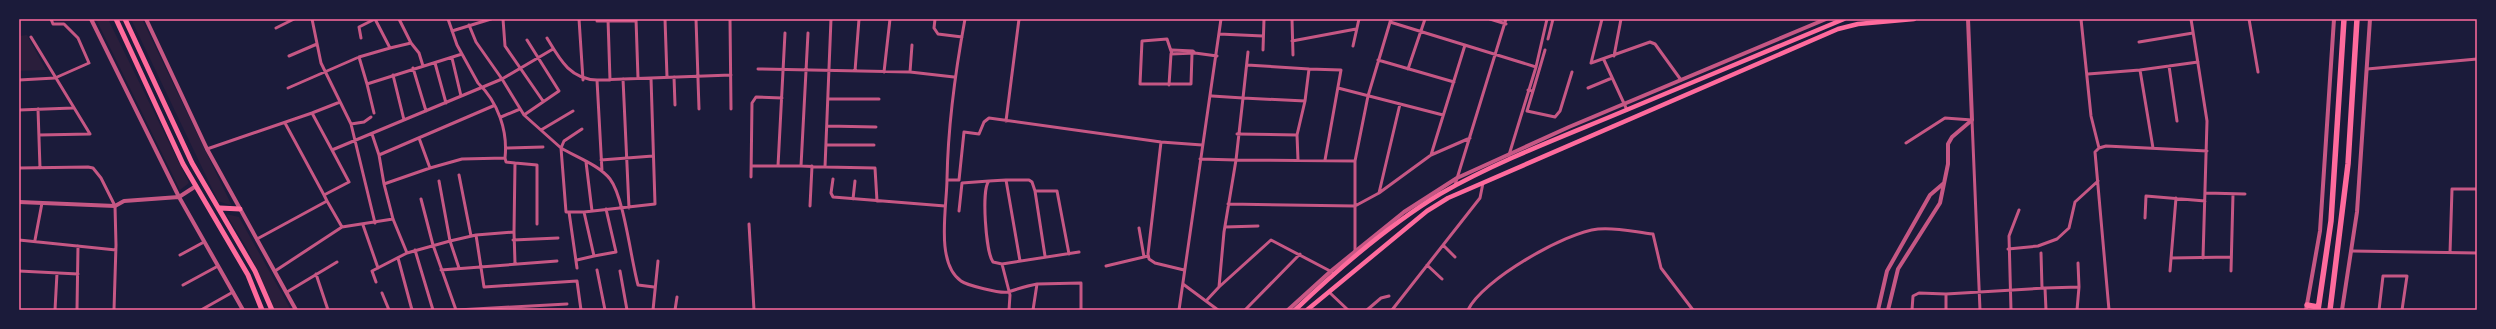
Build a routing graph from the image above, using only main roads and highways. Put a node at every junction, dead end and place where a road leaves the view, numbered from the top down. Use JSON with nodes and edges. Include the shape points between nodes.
{"nodes":[{"id":1,"x":116,"y":19,"type":"edge"},
{"id":2,"x":125,"y":19,"type":"edge"},
{"id":3,"x":1844,"y":19,"type":"edge"},
{"id":4,"x":1905,"y":19,"type":"edge"},
{"id":5,"x":1914,"y":19,"type":"edge"},
{"id":6,"x":2344,"y":19,"type":"edge"},
{"id":7,"x":2357,"y":19,"type":"edge"},
{"id":8,"x":1591,"y":118,"type":"road end"},
{"id":9,"x":1593,"y":124,"type":"junction"},
{"id":10,"x":1419,"y":201,"type":"road end"},
{"id":11,"x":1423,"y":206,"type":"junction"},
{"id":12,"x":220,"y":208,"type":"junction"},
{"id":13,"x":240,"y":209,"type":"road end"},
{"id":14,"x":1391,"y":222,"type":"road end"},
{"id":15,"x":1395,"y":227,"type":"junction"},
{"id":16,"x":2307,"y":307,"type":"edge"},
{"id":17,"x":2318,"y":308,"type":"edge"},
{"id":18,"x":1298,"y":309,"type":"edge"},
{"id":19,"x":262,"y":310,"type":"edge"},
{"id":20,"x":272,"y":310,"type":"edge"},
{"id":21,"x":1307,"y":310,"type":"edge"},
{"id":22,"x":2330,"y":310,"type":"edge"}],
"edges":[{"from":1,"to":19,"type":"main road","via":[[159,116],[248,275]]},
{"from":2,"to":12,"type":"main road","via":[[192,163]]},
{"from":3,"to":9,"type":"main road"},
{"from":4,"to":5,"type":"main road"},
{"from":4,"to":21,"type":"main road","via":[[1838,29],[1484,182],[1427,211]]},
{"from":6,"to":17,"type":"highway","via":[[2332,208]]},
{"from":7,"to":22,"type":"highway","via":[[2348,164]]},
{"from":8,"to":9,"type":"main road"},
{"from":9,"to":11,"type":"main road","via":[[1439,192]]},
{"from":10,"to":11,"type":"main road"},
{"from":11,"to":15,"type":"main road"},
{"from":12,"to":13,"type":"main road"},
{"from":12,"to":20,"type":"main road","via":[[255,271]]},
{"from":14,"to":15,"type":"main road"},
{"from":15,"to":18,"type":"main road","via":[[1333,273],[1312,291]]},
{"from":16,"to":17,"type":"highway"}]}
